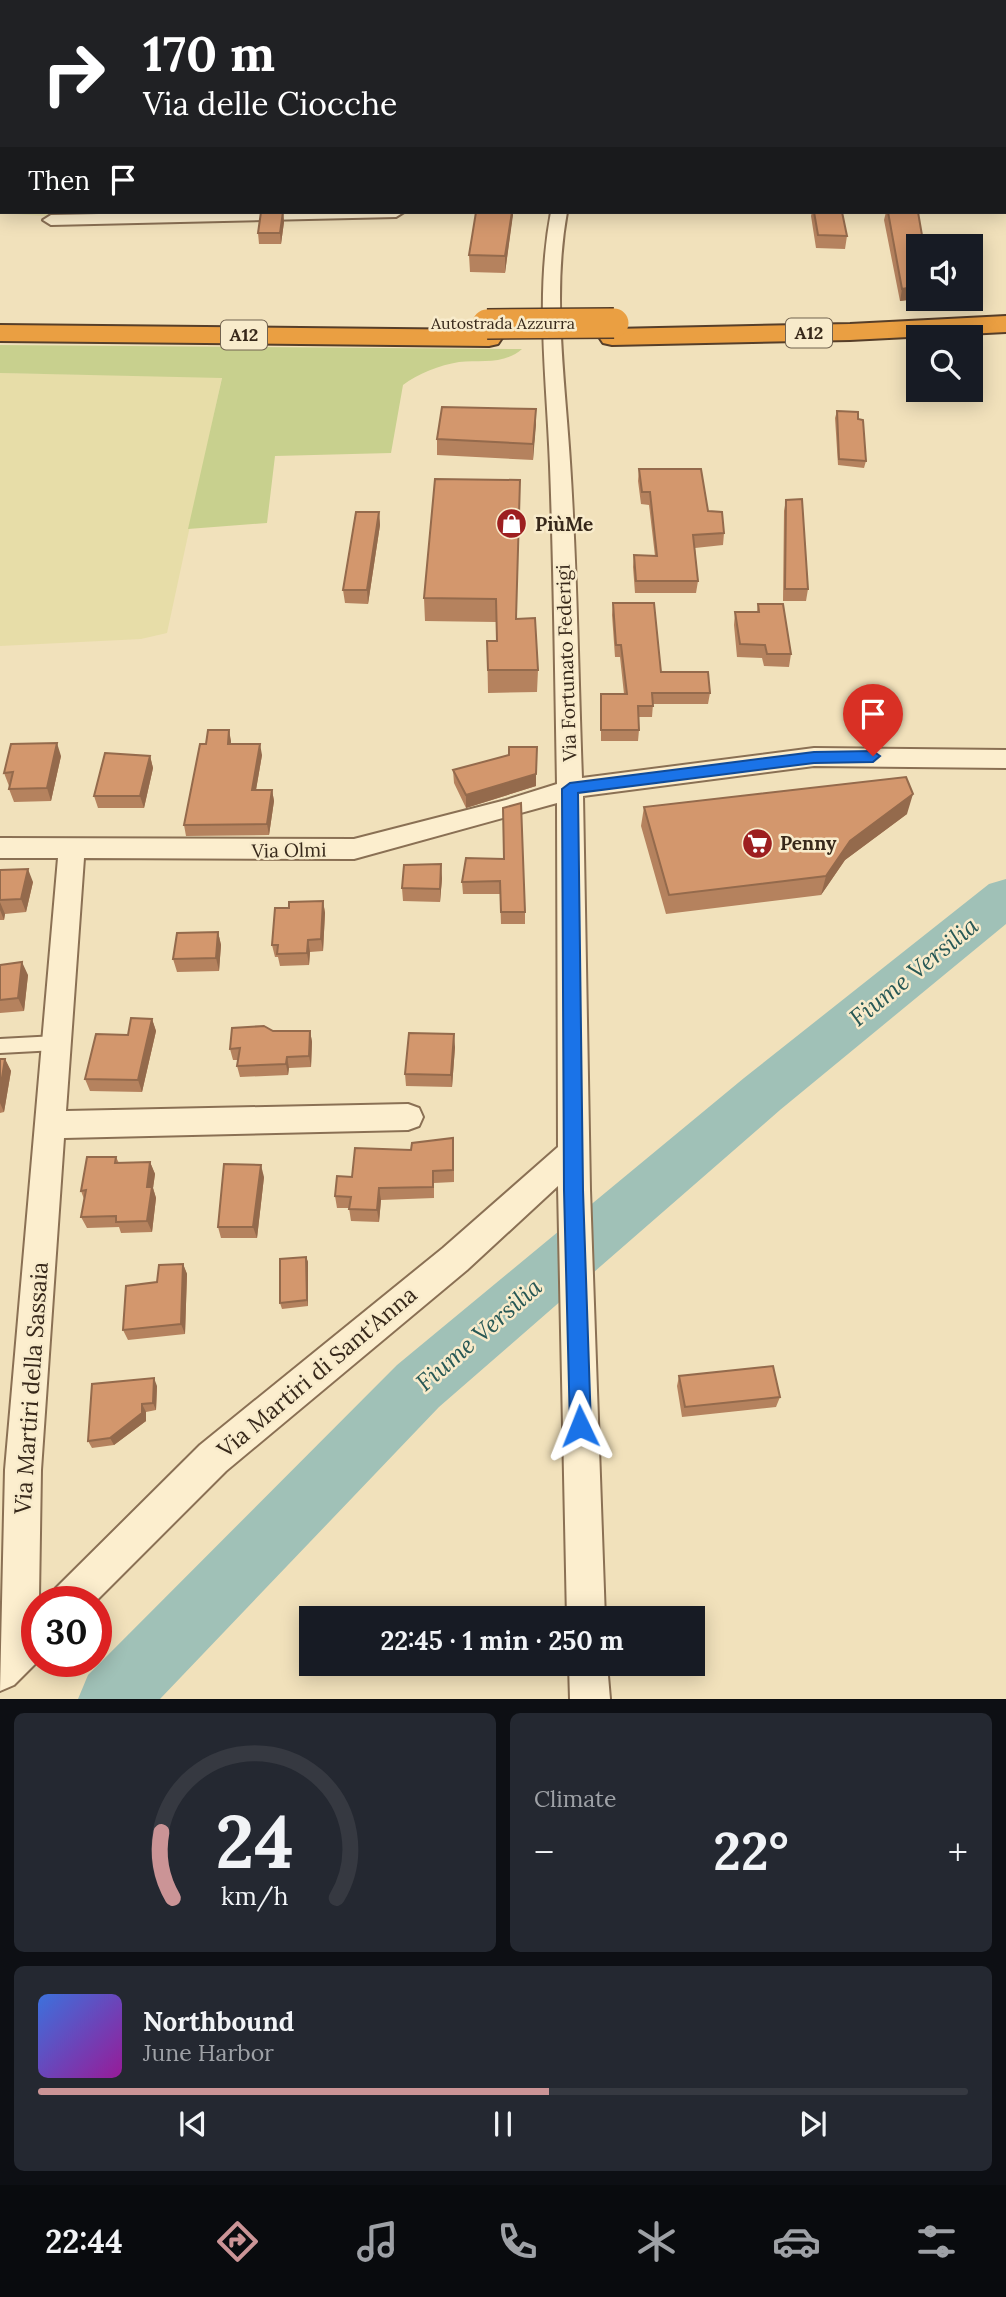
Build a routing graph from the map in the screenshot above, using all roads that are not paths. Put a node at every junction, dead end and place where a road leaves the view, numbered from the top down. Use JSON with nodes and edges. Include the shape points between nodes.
{"nodes":[{"id":1,"x":310,"y":214,"type":"edge"},
{"id":2,"x":559,"y":214,"type":"edge"},
{"id":3,"x":51,"y":220,"type":"dead end"},
{"id":4,"x":1006,"y":311,"type":"edge"},
{"id":5,"x":0,"y":319,"type":"edge"},
{"id":6,"x":1006,"y":324,"type":"edge"},
{"id":7,"x":613,"y":330,"type":"junction"},
{"id":8,"x":488,"y":331,"type":"junction"},
{"id":9,"x":0,"y":333,"type":"edge"},
{"id":10,"x":1006,"y":760,"type":"edge"},
{"id":11,"x":570,"y":789,"type":"junction"},
{"id":12,"x":0,"y":848,"type":"edge"},
{"id":13,"x":72,"y":848,"type":"junction"},
{"id":14,"x":56,"y":1043,"type":"junction"},
{"id":15,"x":0,"y":1046,"type":"edge"},
{"id":16,"x":408,"y":1117,"type":"dead end"},
{"id":17,"x":51,"y":1125,"type":"junction"},
{"id":18,"x":574,"y":1152,"type":"junction"},
{"id":19,"x":84,"y":1586,"type":"edge"},
{"id":20,"x":586,"y":1606,"type":"edge"},
{"id":21,"x":18,"y":1652,"type":"edge"},
{"id":22,"x":589,"y":1676,"type":"edge"},
{"id":23,"x":590,"y":1699,"type":"edge"}],
"edges":[{"from":1,"to":3,"type":"street"},
{"from":2,"to":11,"type":"street","name":"Via Fortunato Federigi","via":[[551,311],[561,465]]},
{"from":4,"to":7,"type":"highway","name":"Autostrada Azzurra","number":"A12"},
{"from":5,"to":8,"type":"highway","name":"Autostrada Azzurra","number":"A12"},
{"from":6,"to":7,"type":"highway","name":"Autostrada Azzurra","number":"A12","via":[[850,332]]},
{"from":7,"to":8,"type":"highway","name":"Autostrada Azzurra","number":"A12"},
{"from":8,"to":9,"type":"highway","name":"Autostrada Azzurra","number":"A12"},
{"from":10,"to":11,"type":"street","name":"Via Olmi","via":[[814,757]]},
{"from":11,"to":13,"type":"street","name":"Via Olmi","via":[[354,849]]},
{"from":11,"to":18,"type":"street","name":"Via Fortunato Federigi"},
{"from":12,"to":13,"type":"street","name":"Via Olmi"},
{"from":13,"to":14,"type":"street","name":"Via Martiri della Sassaia"},
{"from":14,"to":15,"type":"lane"},
{"from":14,"to":17,"type":"street","name":"Via Martiri della Sassaia"},
{"from":16,"to":17,"type":"street"},
{"from":17,"to":21,"type":"street","name":"Via Martiri della Sassaia","via":[[23,1471]]},
{"from":18,"to":19,"type":"street","name":"Via Martiri di Sant'Anna","via":[[455,1259],[213,1458]]},
{"from":18,"to":20,"type":"street","name":"Via Fortunato Federigi"},
{"from":22,"to":23,"type":"street"}]}
